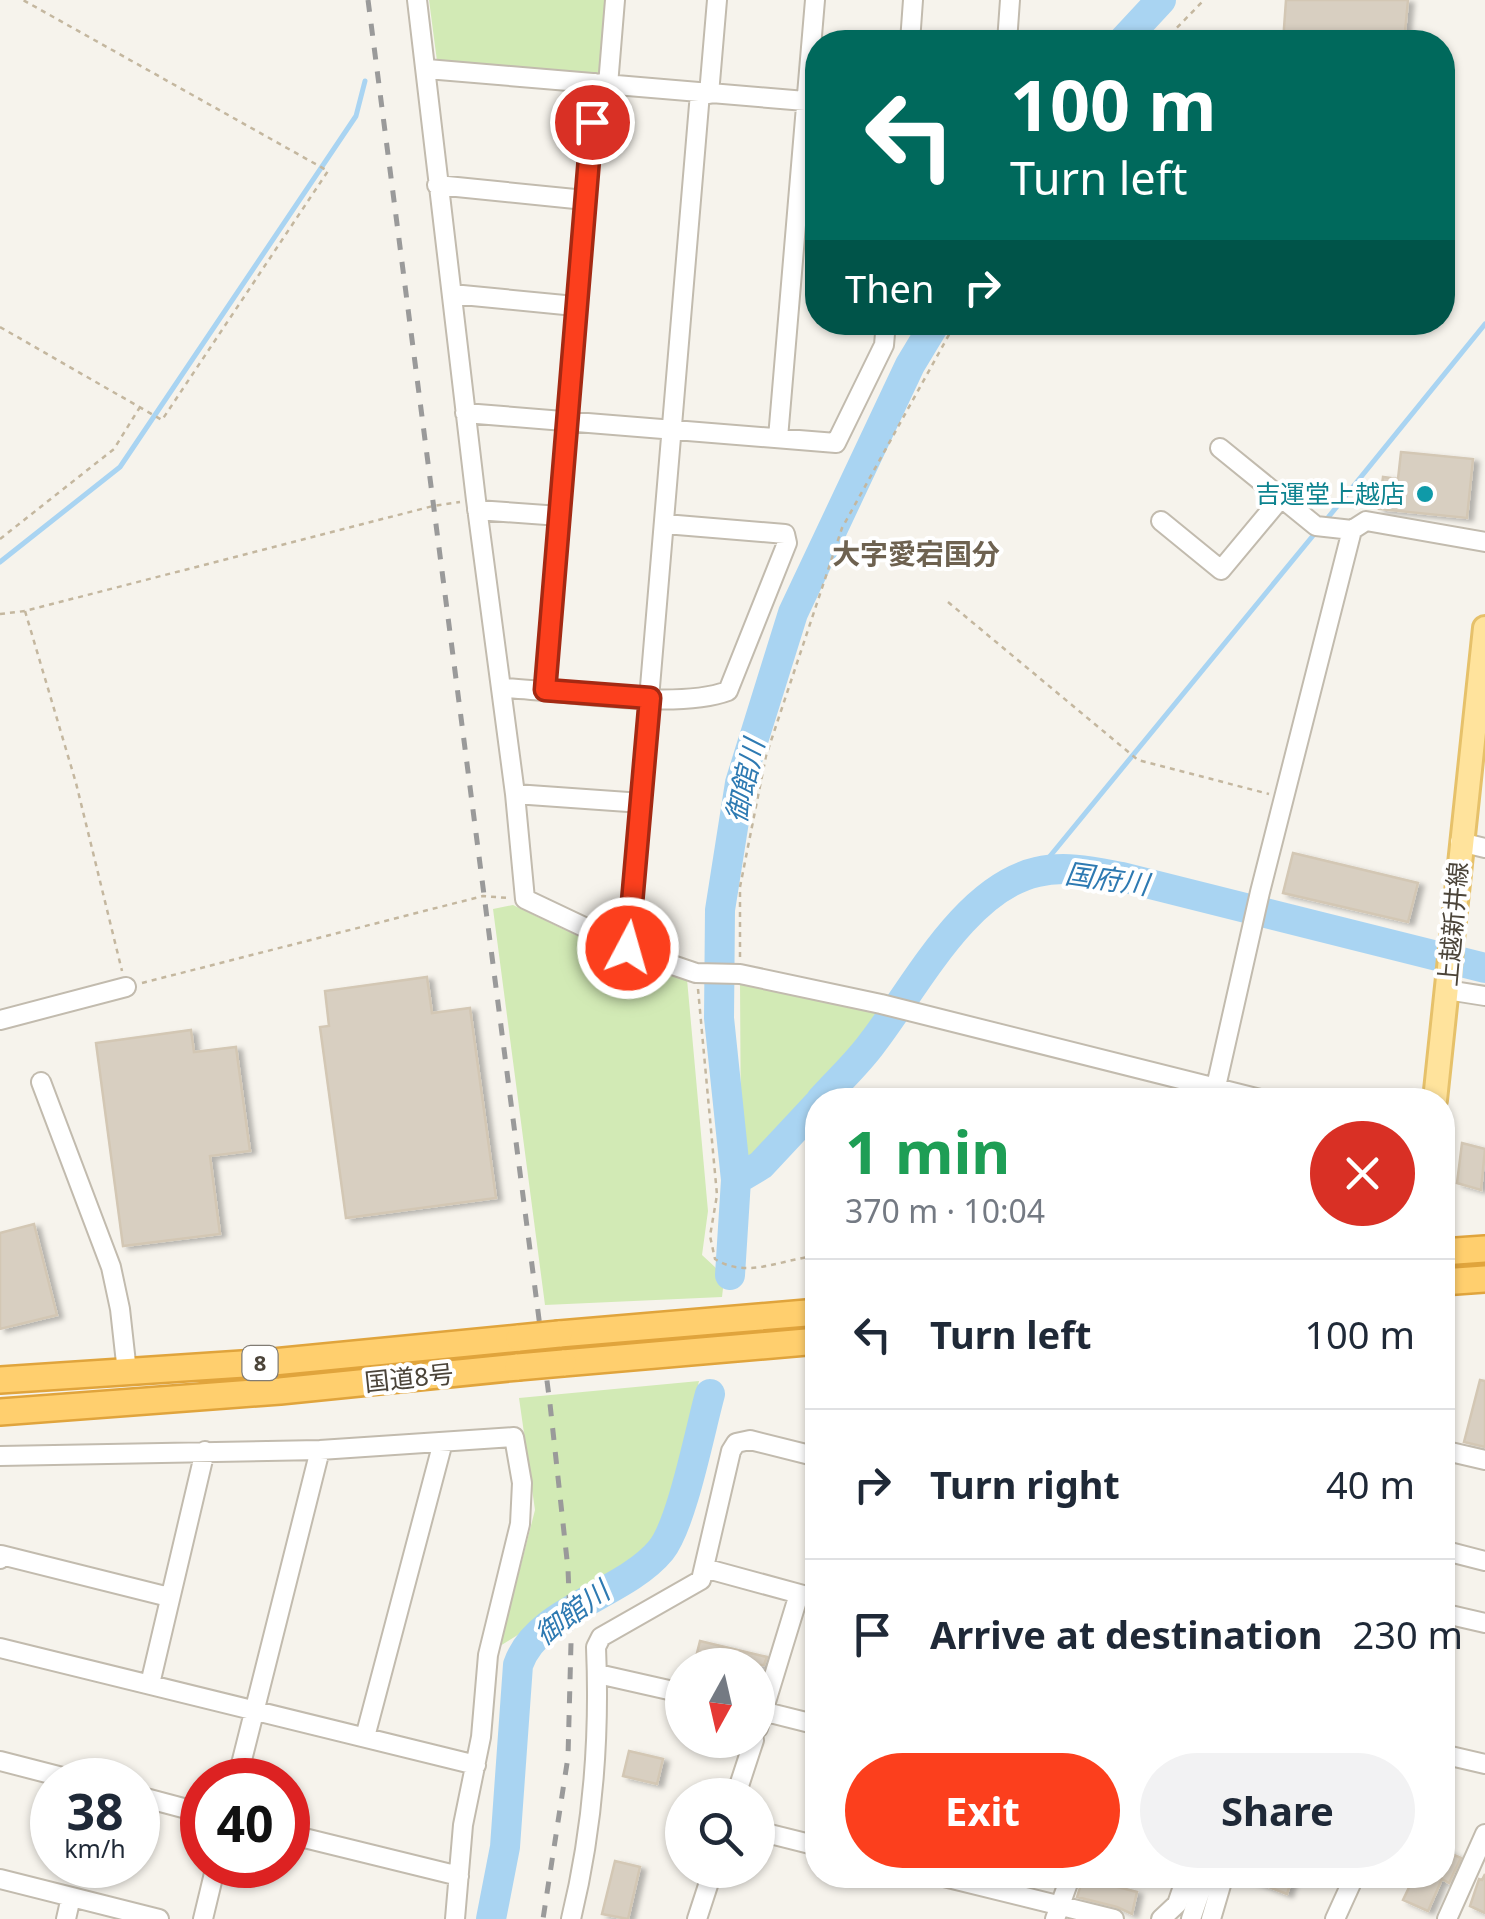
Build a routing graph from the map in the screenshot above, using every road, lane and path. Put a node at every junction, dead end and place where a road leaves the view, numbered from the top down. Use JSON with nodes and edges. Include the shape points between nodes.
{"nodes":[{"id":1,"x":23,"y":0,"type":"edge"},
{"id":2,"x":417,"y":0,"type":"edge"},
{"id":3,"x":616,"y":0,"type":"edge"},
{"id":4,"x":717,"y":0,"type":"edge"},
{"id":5,"x":815,"y":0,"type":"edge"},
{"id":6,"x":913,"y":0,"type":"edge"},
{"id":7,"x":1010,"y":0,"type":"edge"},
{"id":8,"x":1204,"y":0,"type":"edge"},
{"id":9,"x":814,"y":30,"type":"edge"},
{"id":10,"x":911,"y":30,"type":"edge"},
{"id":11,"x":1008,"y":30,"type":"edge"},
{"id":12,"x":1174,"y":30,"type":"edge"},
{"id":13,"x":427,"y":69,"type":"junction"},
{"id":14,"x":602,"y":84,"type":"junction"},
{"id":15,"x":704,"y":94,"type":"junction"},
{"id":16,"x":805,"y":101,"type":"edge"},
{"id":17,"x":805,"y":170,"type":"edge"},
{"id":18,"x":437,"y":184,"type":"junction"},
{"id":19,"x":585,"y":200,"type":"junction"},
{"id":20,"x":452,"y":294,"type":"junction"},
{"id":21,"x":575,"y":306,"type":"junction"},
{"id":22,"x":0,"y":327,"type":"edge"},
{"id":23,"x":885,"y":335,"type":"edge"},
{"id":24,"x":949,"y":335,"type":"edge"},
{"id":25,"x":141,"y":406,"type":"junction"},
{"id":26,"x":466,"y":413,"type":"junction"},
{"id":27,"x":568,"y":420,"type":"junction"},
{"id":28,"x":674,"y":430,"type":"junction"},
{"id":29,"x":778,"y":438,"type":"junction"},
{"id":30,"x":1220,"y":448,"type":"dead end"},
{"id":31,"x":1281,"y":498,"type":"junction"},
{"id":32,"x":477,"y":505,"type":"junction"},
{"id":33,"x":560,"y":516,"type":"junction"},
{"id":34,"x":1160,"y":521,"type":"dead end"},
{"id":35,"x":665,"y":524,"type":"junction"},
{"id":36,"x":1352,"y":530,"type":"junction"},
{"id":37,"x":0,"y":539,"type":"edge"},
{"id":38,"x":1485,"y":542,"type":"edge"},
{"id":39,"x":948,"y":602,"type":"dead end"},
{"id":40,"x":25,"y":611,"type":"junction"},
{"id":41,"x":0,"y":614,"type":"edge"},
{"id":42,"x":1485,"y":628,"type":"edge"},
{"id":43,"x":501,"y":688,"type":"junction"},
{"id":44,"x":545,"y":690,"type":"junction"},
{"id":45,"x":650,"y":698,"type":"junction"},
{"id":46,"x":514,"y":794,"type":"junction"},
{"id":47,"x":1285,"y":798,"type":"junction"},
{"id":48,"x":642,"y":803,"type":"junction"},
{"id":49,"x":1460,"y":842,"type":"junction"},
{"id":50,"x":1485,"y":848,"type":"edge"},
{"id":51,"x":524,"y":899,"type":"junction"},
{"id":52,"x":628,"y":948,"type":"junction"},
{"id":53,"x":696,"y":973,"type":"junction"},
{"id":54,"x":740,"y":974,"type":"junction"},
{"id":55,"x":126,"y":987,"type":"junction"},
{"id":56,"x":1447,"y":990,"type":"junction"},
{"id":57,"x":1485,"y":996,"type":"edge"},
{"id":58,"x":0,"y":1020,"type":"edge"},
{"id":59,"x":41,"y":1082,"type":"dead end"},
{"id":60,"x":1192,"y":1088,"type":"edge"},
{"id":61,"x":1215,"y":1088,"type":"edge"},
{"id":62,"x":1436,"y":1088,"type":"edge"},
{"id":63,"x":1485,"y":1249,"type":"edge"},
{"id":64,"x":1455,"y":1251,"type":"edge"},
{"id":65,"x":805,"y":1257,"type":"edge"},
{"id":66,"x":1485,"y":1279,"type":"edge"},
{"id":67,"x":1455,"y":1281,"type":"edge"},
{"id":68,"x":805,"y":1313,"type":"edge"},
{"id":69,"x":805,"y":1342,"type":"edge"},
{"id":70,"x":127,"y":1372,"type":"junction"},
{"id":71,"x":0,"y":1380,"type":"edge"},
{"id":72,"x":0,"y":1412,"type":"edge"},
{"id":73,"x":442,"y":1442,"type":"junction"},
{"id":74,"x":320,"y":1450,"type":"junction"},
{"id":75,"x":205,"y":1451,"type":"junction"},
{"id":76,"x":805,"y":1453,"type":"edge"},
{"id":77,"x":1455,"y":1453,"type":"edge"},
{"id":78,"x":0,"y":1456,"type":"edge"},
{"id":79,"x":1485,"y":1460,"type":"edge"},
{"id":80,"x":1455,"y":1553,"type":"edge"},
{"id":81,"x":0,"y":1559,"type":"edge"},
{"id":82,"x":1485,"y":1561,"type":"edge"},
{"id":83,"x":704,"y":1568,"type":"junction"},
{"id":84,"x":805,"y":1596,"type":"edge"},
{"id":85,"x":169,"y":1597,"type":"junction"},
{"id":86,"x":805,"y":1604,"type":"edge"},
{"id":87,"x":1455,"y":1616,"type":"edge"},
{"id":88,"x":1485,"y":1623,"type":"edge"},
{"id":89,"x":0,"y":1648,"type":"edge"},
{"id":90,"x":598,"y":1674,"type":"junction"},
{"id":91,"x":775,"y":1677,"type":"edge"},
{"id":92,"x":150,"y":1684,"type":"junction"},
{"id":93,"x":665,"y":1690,"type":"edge"},
{"id":94,"x":254,"y":1710,"type":"junction"},
{"id":95,"x":775,"y":1719,"type":"edge"},
{"id":96,"x":805,"y":1724,"type":"edge"},
{"id":97,"x":366,"y":1737,"type":"junction"},
{"id":98,"x":1455,"y":1757,"type":"edge"},
{"id":99,"x":242,"y":1758,"type":"edge"},
{"id":100,"x":0,"y":1761,"type":"edge"},
{"id":101,"x":1485,"y":1764,"type":"edge"},
{"id":102,"x":476,"y":1765,"type":"junction"},
{"id":103,"x":30,"y":1769,"type":"edge"},
{"id":104,"x":1485,"y":1834,"type":"edge"},
{"id":105,"x":775,"y":1835,"type":"edge"},
{"id":106,"x":310,"y":1839,"type":"edge"},
{"id":107,"x":805,"y":1843,"type":"edge"},
{"id":108,"x":458,"y":1876,"type":"junction"},
{"id":109,"x":0,"y":1878,"type":"edge"},
{"id":110,"x":210,"y":1888,"type":"edge"},
{"id":111,"x":706,"y":1888,"type":"edge"},
{"id":112,"x":979,"y":1888,"type":"edge"},
{"id":113,"x":1065,"y":1888,"type":"edge"},
{"id":114,"x":1183,"y":1888,"type":"edge"},
{"id":115,"x":1201,"y":1888,"type":"edge"},
{"id":116,"x":1220,"y":1888,"type":"edge"},
{"id":117,"x":1349,"y":1888,"type":"edge"},
{"id":118,"x":71,"y":1897,"type":"junction"},
{"id":119,"x":1057,"y":1912,"type":"edge"},
{"id":120,"x":66,"y":1919,"type":"edge"},
{"id":121,"x":159,"y":1919,"type":"edge"},
{"id":122,"x":202,"y":1919,"type":"edge"},
{"id":123,"x":454,"y":1919,"type":"edge"},
{"id":124,"x":571,"y":1919,"type":"edge"},
{"id":125,"x":697,"y":1919,"type":"edge"},
{"id":126,"x":1114,"y":1919,"type":"edge"},
{"id":127,"x":1161,"y":1919,"type":"edge"},
{"id":128,"x":1190,"y":1919,"type":"edge"},
{"id":129,"x":1211,"y":1919,"type":"edge"},
{"id":130,"x":1335,"y":1919,"type":"edge"},
{"id":131,"x":1446,"y":1919,"type":"edge"}],
"edges":[{"from":1,"to":25,"type":"path","via":[[328,172],[162,420]]},
{"from":2,"to":13,"type":"street"},
{"from":3,"to":14,"type":"street"},
{"from":4,"to":15,"type":"street"},
{"from":5,"to":9,"type":"street"},
{"from":6,"to":10,"type":"street"},
{"from":7,"to":11,"type":"street"},
{"from":8,"to":12,"type":"path"},
{"from":13,"to":14,"type":"street"},
{"from":13,"to":18,"type":"street"},
{"from":14,"to":15,"type":"street"},
{"from":14,"to":19,"type":"street"},
{"from":15,"to":16,"type":"street"},
{"from":15,"to":28,"type":"street"},
{"from":17,"to":29,"type":"street"},
{"from":18,"to":19,"type":"street"},
{"from":18,"to":20,"type":"street"},
{"from":19,"to":21,"type":"street"},
{"from":20,"to":21,"type":"street"},
{"from":20,"to":26,"type":"street"},
{"from":21,"to":27,"type":"street"},
{"from":22,"to":25,"type":"path"},
{"from":23,"to":29,"type":"street","via":[[836,443]]},
{"from":24,"to":54,"type":"path","via":[[842,528],[766,756],[740,887]]},
{"from":25,"to":37,"type":"path","via":[[114,449]]},
{"from":26,"to":27,"type":"street"},
{"from":26,"to":32,"type":"street"},
{"from":27,"to":28,"type":"street"},
{"from":27,"to":33,"type":"street"},
{"from":28,"to":29,"type":"street"},
{"from":28,"to":35,"type":"street"},
{"from":30,"to":31,"type":"street"},
{"from":31,"to":34,"type":"street","via":[[1221,570]]},
{"from":31,"to":36,"type":"street","via":[[1316,526]]},
{"from":32,"to":33,"type":"street"},
{"from":32,"to":40,"type":"path","via":[[433,506]]},
{"from":32,"to":43,"type":"street"},
{"from":33,"to":44,"type":"street"},
{"from":35,"to":45,"type":"street"},
{"from":35,"to":45,"type":"street","via":[[785,534],[788,543],[728,691],[709,698]]},
{"from":36,"to":38,"type":"street","via":[[1366,520]]},
{"from":36,"to":47,"type":"street"},
{"from":39,"to":47,"type":"path","via":[[1138,760]]},
{"from":40,"to":41,"type":"path"},
{"from":40,"to":55,"type":"path"},
{"from":42,"to":49,"type":"main road","name":"上越新井線"},
{"from":43,"to":44,"type":"street"},
{"from":43,"to":46,"type":"street"},
{"from":44,"to":45,"type":"street"},
{"from":45,"to":48,"type":"street"},
{"from":46,"to":48,"type":"street"},
{"from":46,"to":51,"type":"street"},
{"from":47,"to":61,"type":"street"},
{"from":48,"to":52,"type":"street"},
{"from":49,"to":50,"type":"street"},
{"from":49,"to":56,"type":"main road","name":"上越新井線"},
{"from":51,"to":52,"type":"street"},
{"from":51,"to":55,"type":"path","via":[[483,896]]},
{"from":52,"to":53,"type":"street"},
{"from":53,"to":54,"type":"street"},
{"from":53,"to":65,"type":"path","via":[[717,1195],[711,1249],[721,1263],[758,1270]]},
{"from":54,"to":60,"type":"street","via":[[916,1012]]},
{"from":55,"to":58,"type":"street"},
{"from":56,"to":57,"type":"street"},
{"from":56,"to":62,"type":"main road","name":"上越新井線"},
{"from":59,"to":70,"type":"street","via":[[111,1267]]},
{"from":63,"to":64,"type":"highway"},
{"from":66,"to":67,"type":"highway"},
{"from":68,"to":70,"type":"highway","name":"国道8号","number":"8","bridge":true},
{"from":69,"to":72,"type":"highway","name":"国道8号","number":"8","bridge":true},
{"from":70,"to":71,"type":"highway","name":"国道8号","number":"8"},
{"from":73,"to":74,"type":"street"},
{"from":73,"to":97,"type":"street"},
{"from":73,"to":102,"type":"street","via":[[514,1437],[522,1483],[520,1524],[488,1655]]},
{"from":74,"to":75,"type":"street"},
{"from":74,"to":94,"type":"street"},
{"from":75,"to":78,"type":"street"},
{"from":75,"to":85,"type":"street"},
{"from":76,"to":83,"type":"street","via":[[736,1443]]},
{"from":77,"to":79,"type":"street"},
{"from":80,"to":82,"type":"street"},
{"from":81,"to":85,"type":"street"},
{"from":83,"to":84,"type":"street"},
{"from":83,"to":90,"type":"street","via":[[700,1580],[601,1638]]},
{"from":85,"to":92,"type":"street"},
{"from":86,"to":91,"type":"street"},
{"from":87,"to":88,"type":"street"},
{"from":89,"to":92,"type":"street"},
{"from":90,"to":93,"type":"street"},
{"from":90,"to":124,"type":"street","via":[[596,1780]]},
{"from":92,"to":94,"type":"street"},
{"from":94,"to":97,"type":"street"},
{"from":94,"to":99,"type":"street"},
{"from":95,"to":96,"type":"street"},
{"from":97,"to":102,"type":"street"},
{"from":98,"to":101,"type":"street"},
{"from":100,"to":103,"type":"street"},
{"from":102,"to":108,"type":"street"},
{"from":104,"to":131,"type":"street"},
{"from":105,"to":107,"type":"street"},
{"from":106,"to":108,"type":"street"},
{"from":108,"to":123,"type":"street"},
{"from":109,"to":118,"type":"street"},
{"from":110,"to":122,"type":"street"},
{"from":111,"to":125,"type":"street"},
{"from":112,"to":119,"type":"street"},
{"from":113,"to":119,"type":"street"},
{"from":114,"to":127,"type":"street"},
{"from":115,"to":128,"type":"street"},
{"from":116,"to":129,"type":"street"},
{"from":117,"to":130,"type":"street"},
{"from":118,"to":120,"type":"street"},
{"from":118,"to":121,"type":"street"},
{"from":119,"to":126,"type":"street"}]}
